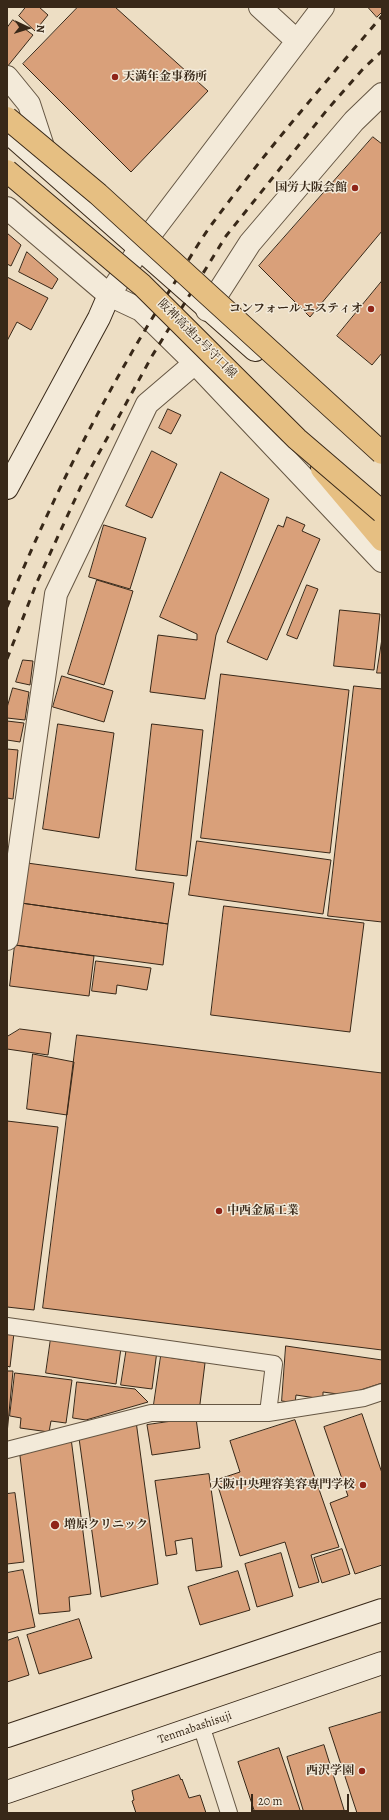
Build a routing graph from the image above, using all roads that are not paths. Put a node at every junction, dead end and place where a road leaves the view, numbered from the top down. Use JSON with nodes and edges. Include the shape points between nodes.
{"nodes":[{"id":1,"x":260,"y":7,"type":"edge"},
{"id":2,"x":323,"y":7,"type":"edge"},
{"id":3,"x":296,"y":40,"type":"junction"},
{"id":4,"x":7,"y":77,"type":"edge"},
{"id":5,"x":382,"y":94,"type":"edge"},
{"id":6,"x":7,"y":118,"type":"edge"},
{"id":7,"x":7,"y":131,"type":"edge"},
{"id":8,"x":50,"y":169,"type":"junction"},
{"id":9,"x":7,"y":171,"type":"edge"},
{"id":10,"x":7,"y":208,"type":"edge"},
{"id":11,"x":140,"y":248,"type":"junction"},
{"id":12,"x":109,"y":295,"type":"junction"},
{"id":13,"x":207,"y":310,"type":"junction"},
{"id":14,"x":195,"y":363,"type":"junction"},
{"id":15,"x":297,"y":439,"type":"junction"},
{"id":16,"x":382,"y":453,"type":"edge"},
{"id":17,"x":382,"y":459,"type":"edge"},
{"id":18,"x":7,"y":488,"type":"edge"},
{"id":19,"x":382,"y":512,"type":"edge"},
{"id":20,"x":382,"y":540,"type":"edge"},
{"id":21,"x":382,"y":561,"type":"edge"},
{"id":22,"x":7,"y":939,"type":"edge"},
{"id":23,"x":7,"y":1326,"type":"edge"},
{"id":24,"x":382,"y":1392,"type":"edge"},
{"id":25,"x":268,"y":1413,"type":"junction"},
{"id":26,"x":7,"y":1450,"type":"edge"},
{"id":27,"x":382,"y":1610,"type":"edge"},
{"id":28,"x":382,"y":1663,"type":"edge"},
{"id":29,"x":201,"y":1725,"type":"junction"},
{"id":30,"x":7,"y":1736,"type":"edge"},
{"id":31,"x":7,"y":1792,"type":"edge"},
{"id":32,"x":229,"y":1813,"type":"edge"}],
"edges":[{"from":1,"to":3,"type":"street"},
{"from":2,"to":3,"type":"street"},
{"from":3,"to":11,"type":"street"},
{"from":4,"to":8,"type":"street","via":[[29,104],[37,122]]},
{"from":5,"to":13,"type":"street","via":[[354,120],[250,243]]},
{"from":6,"to":16,"type":"highway","bridge":true,"via":[[98,194]]},
{"from":7,"to":8,"type":"street"},
{"from":8,"to":11,"type":"street"},
{"from":9,"to":15,"type":"highway","name":"阪神高速12号守口線","bridge":true,"via":[[142,285]]},
{"from":10,"to":12,"type":"street"},
{"from":11,"to":12,"type":"street"},
{"from":11,"to":13,"type":"street"},
{"from":12,"to":14,"type":"street","via":[[141,310]]},
{"from":12,"to":18,"type":"street"},
{"from":13,"to":17,"type":"street"},
{"from":14,"to":21,"type":"street"},
{"from":14,"to":22,"type":"street","via":[[147,404],[56,594]]},
{"from":15,"to":19,"type":"highway","name":"阪神高速12号守口線","bridge":true},
{"from":15,"to":20,"type":"highway","bridge":true},
{"from":23,"to":25,"type":"lane","via":[[274,1364]]},
{"from":24,"to":25,"type":"lane","via":[[364,1398]]},
{"from":25,"to":26,"type":"lane","via":[[151,1413]]},
{"from":27,"to":30,"type":"street"},
{"from":28,"to":29,"type":"street","name":"Tenmabashisuji"},
{"from":29,"to":31,"type":"street","name":"Tenmabashisuji"},
{"from":29,"to":32,"type":"lane"}]}
